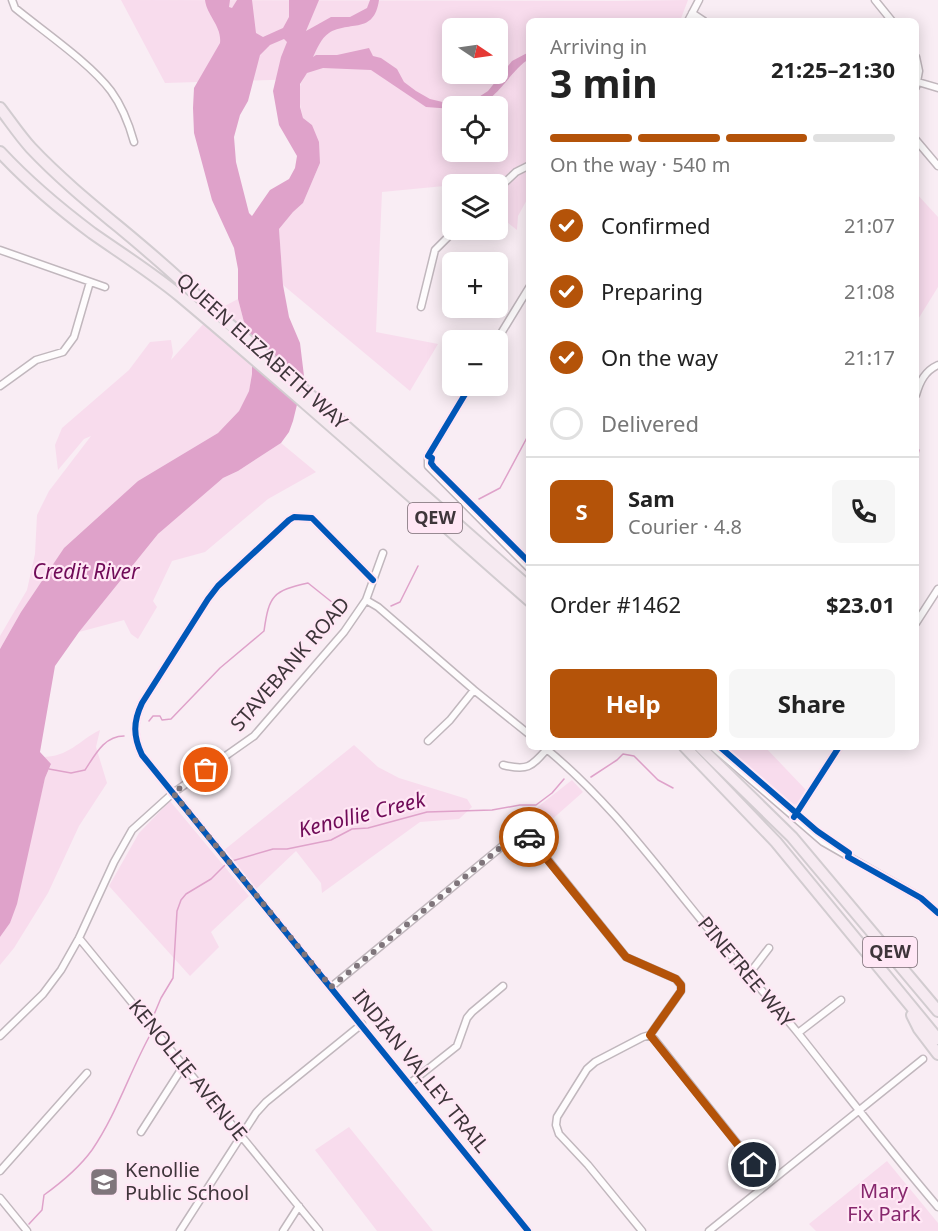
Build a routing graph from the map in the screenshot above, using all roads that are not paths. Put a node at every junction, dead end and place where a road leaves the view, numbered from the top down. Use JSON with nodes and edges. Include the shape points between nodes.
{"nodes":[{"id":1,"x":12,"y":0,"type":"edge"},
{"id":2,"x":699,"y":0,"type":"edge"},
{"id":3,"x":875,"y":0,"type":"edge"},
{"id":4,"x":692,"y":13,"type":"junction"},
{"id":5,"x":690,"y":18,"type":"edge"},
{"id":6,"x":700,"y":18,"type":"edge"},
{"id":7,"x":890,"y":18,"type":"edge"},
{"id":8,"x":919,"y":84,"type":"edge"},
{"id":9,"x":938,"y":88,"type":"edge"},
{"id":10,"x":0,"y":108,"type":"edge"},
{"id":11,"x":134,"y":142,"type":"dead end"},
{"id":12,"x":919,"y":144,"type":"edge"},
{"id":13,"x":0,"y":152,"type":"edge"},
{"id":14,"x":938,"y":166,"type":"edge"},
{"id":15,"x":526,"y":167,"type":"edge"},
{"id":16,"x":508,"y":180,"type":"edge"},
{"id":17,"x":445,"y":240,"type":"edge"},
{"id":18,"x":0,"y":250,"type":"edge"},
{"id":19,"x":90,"y":282,"type":"junction"},
{"id":20,"x":105,"y":287,"type":"dead end"},
{"id":21,"x":526,"y":293,"type":"edge"},
{"id":22,"x":193,"y":299,"type":"junction"},
{"id":23,"x":421,"y":307,"type":"dead end"},
{"id":24,"x":503,"y":330,"type":"edge"},
{"id":25,"x":938,"y":365,"type":"edge"},
{"id":26,"x":919,"y":383,"type":"edge"},
{"id":27,"x":0,"y":386,"type":"edge"},
{"id":28,"x":464,"y":396,"type":"edge"},
{"id":29,"x":345,"y":431,"type":"junction"},
{"id":30,"x":383,"y":553,"type":"dead end"},
{"id":31,"x":526,"y":565,"type":"edge"},
{"id":32,"x":373,"y":580,"type":"junction"},
{"id":33,"x":526,"y":585,"type":"edge"},
{"id":34,"x":938,"y":589,"type":"edge"},
{"id":35,"x":526,"y":597,"type":"edge"},
{"id":36,"x":366,"y":600,"type":"junction"},
{"id":37,"x":919,"y":618,"type":"edge"},
{"id":38,"x":474,"y":690,"type":"junction"},
{"id":39,"x":526,"y":732,"type":"edge"},
{"id":40,"x":428,"y":741,"type":"dead end"},
{"id":41,"x":544,"y":750,"type":"edge"},
{"id":42,"x":548,"y":750,"type":"edge"},
{"id":43,"x":687,"y":750,"type":"edge"},
{"id":44,"x":703,"y":750,"type":"edge"},
{"id":45,"x":716,"y":750,"type":"edge"},
{"id":46,"x":837,"y":750,"type":"edge"},
{"id":47,"x":503,"y":765,"type":"dead end"},
{"id":48,"x":173,"y":793,"type":"junction"},
{"id":49,"x":794,"y":817,"type":"junction"},
{"id":50,"x":938,"y":913,"type":"edge"},
{"id":51,"x":79,"y":938,"type":"junction"},
{"id":52,"x":769,"y":948,"type":"dead end"},
{"id":53,"x":749,"y":974,"type":"junction"},
{"id":54,"x":503,"y":986,"type":"dead end"},
{"id":55,"x":331,"y":987,"type":"junction"},
{"id":56,"x":902,"y":996,"type":"junction"},
{"id":57,"x":842,"y":1000,"type":"dead end"},
{"id":58,"x":938,"y":1011,"type":"edge"},
{"id":59,"x":362,"y":1024,"type":"junction"},
{"id":60,"x":798,"y":1033,"type":"junction"},
{"id":61,"x":650,"y":1035,"type":"junction"},
{"id":62,"x":0,"y":1036,"type":"edge"},
{"id":63,"x":938,"y":1039,"type":"edge"},
{"id":64,"x":938,"y":1054,"type":"edge"},
{"id":65,"x":923,"y":1059,"type":"dead end"},
{"id":66,"x":184,"y":1065,"type":"junction"},
{"id":67,"x":87,"y":1073,"type":"dead end"},
{"id":68,"x":409,"y":1084,"type":"junction"},
{"id":69,"x":858,"y":1111,"type":"junction"},
{"id":70,"x":141,"y":1132,"type":"dead end"},
{"id":71,"x":242,"y":1136,"type":"junction"},
{"id":72,"x":0,"y":1171,"type":"edge"},
{"id":73,"x":768,"y":1182,"type":"junction"},
{"id":74,"x":0,"y":1198,"type":"edge"},
{"id":75,"x":299,"y":1206,"type":"junction"},
{"id":76,"x":938,"y":1207,"type":"edge"},
{"id":77,"x":27,"y":1231,"type":"edge"},
{"id":78,"x":180,"y":1231,"type":"edge"},
{"id":79,"x":283,"y":1231,"type":"edge"},
{"id":80,"x":319,"y":1231,"type":"edge"},
{"id":81,"x":528,"y":1231,"type":"edge"},
{"id":82,"x":642,"y":1231,"type":"edge"},
{"id":83,"x":709,"y":1231,"type":"edge"}],
"edges":[{"from":1,"to":11,"type":"street","via":[[15,8],[110,89]]},
{"from":2,"to":4,"type":"street"},
{"from":3,"to":7,"type":"street"},
{"from":4,"to":5,"type":"street"},
{"from":4,"to":6,"type":"street"},
{"from":8,"to":9,"type":"street"},
{"from":10,"to":22,"type":"highway","name":"QUEEN ELIZABETH WAY","number":"QEW","via":[[30,147],[174,273]]},
{"from":12,"to":14,"type":"street"},
{"from":13,"to":22,"type":"highway","name":"QUEEN ELIZABETH WAY","number":"QEW","via":[[90,231]]},
{"from":15,"to":16,"type":"street"},
{"from":17,"to":23,"type":"street","via":[[435,250]]},
{"from":18,"to":19,"type":"street"},
{"from":19,"to":20,"type":"street"},
{"from":19,"to":27,"type":"street","via":[[74,338],[63,352],[36,360]]},
{"from":21,"to":24,"type":"street"},
{"from":22,"to":29,"type":"highway","name":"QUEEN ELIZABETH WAY","number":"QEW"},
{"from":25,"to":26,"type":"street","via":[[927,371]]},
{"from":28,"to":31,"type":"street","via":[[427,463]]},
{"from":29,"to":33,"type":"highway","name":"QUEEN ELIZABETH WAY","number":"QEW"},
{"from":29,"to":35,"type":"highway","name":"QUEEN ELIZABETH WAY","number":"QEW"},
{"from":30,"to":32,"type":"street","name":"STAVEBANK ROAD"},
{"from":32,"to":36,"type":"street","name":"STAVEBANK ROAD"},
{"from":32,"to":48,"type":"street","name":"INDIAN VALLEY TRAIL","via":[[316,521],[300,516],[289,519],[218,586],[142,704],[135,725],[142,755]]},
{"from":34,"to":37,"type":"street"},
{"from":36,"to":38,"type":"street"},
{"from":36,"to":48,"type":"street","name":"STAVEBANK ROAD","via":[[344,632],[254,736]]},
{"from":38,"to":39,"type":"street"},
{"from":38,"to":40,"type":"street"},
{"from":41,"to":47,"type":"street","via":[[530,767]]},
{"from":42,"to":53,"type":"street","name":"PINETREE WAY","via":[[610,811]]},
{"from":43,"to":56,"type":"highway","number":"QEW","via":[[776,842]]},
{"from":44,"to":58,"type":"highway","number":"QEW","via":[[792,837]]},
{"from":45,"to":49,"type":"street"},
{"from":46,"to":49,"type":"street"},
{"from":48,"to":51,"type":"street","name":"STAVEBANK ROAD","via":[[123,843]]},
{"from":48,"to":55,"type":"street","name":"INDIAN VALLEY TRAIL"},
{"from":49,"to":50,"type":"street","via":[[836,851],[912,893]]},
{"from":51,"to":62,"type":"street","name":"STAVEBANK ROAD","via":[[43,994]]},
{"from":51,"to":66,"type":"street","name":"KENOLLIE AVENUE"},
{"from":52,"to":53,"type":"street"},
{"from":53,"to":60,"type":"street","name":"PINETREE WAY"},
{"from":54,"to":68,"type":"street","via":[[467,1018],[458,1046]]},
{"from":55,"to":59,"type":"street","name":"INDIAN VALLEY TRAIL"},
{"from":55,"to":61,"type":"street","via":[[522,833],[533,841],[626,957],[676,979],[681,985],[681,991]]},
{"from":56,"to":63,"type":"highway","number":"QEW"},
{"from":56,"to":64,"type":"highway"},
{"from":57,"to":60,"type":"street"},
{"from":59,"to":68,"type":"street","name":"INDIAN VALLEY TRAIL"},
{"from":59,"to":71,"type":"street","via":[[266,1102]]},
{"from":60,"to":69,"type":"street","name":"PINETREE WAY"},
{"from":61,"to":73,"type":"street"},
{"from":61,"to":82,"type":"street","via":[[587,1069],[555,1125]]},
{"from":65,"to":69,"type":"street"},
{"from":66,"to":70,"type":"street"},
{"from":66,"to":71,"type":"street","name":"KENOLLIE AVENUE"},
{"from":67,"to":72,"type":"street"},
{"from":68,"to":81,"type":"street","name":"INDIAN VALLEY TRAIL"},
{"from":69,"to":73,"type":"street"},
{"from":69,"to":76,"type":"street","name":"PINETREE WAY"},
{"from":71,"to":75,"type":"street","name":"KENOLLIE AVENUE"},
{"from":71,"to":78,"type":"street"},
{"from":73,"to":83,"type":"street"},
{"from":74,"to":77,"type":"street"},
{"from":75,"to":79,"type":"street"},
{"from":75,"to":80,"type":"street","name":"KENOLLIE AVENUE"}]}
